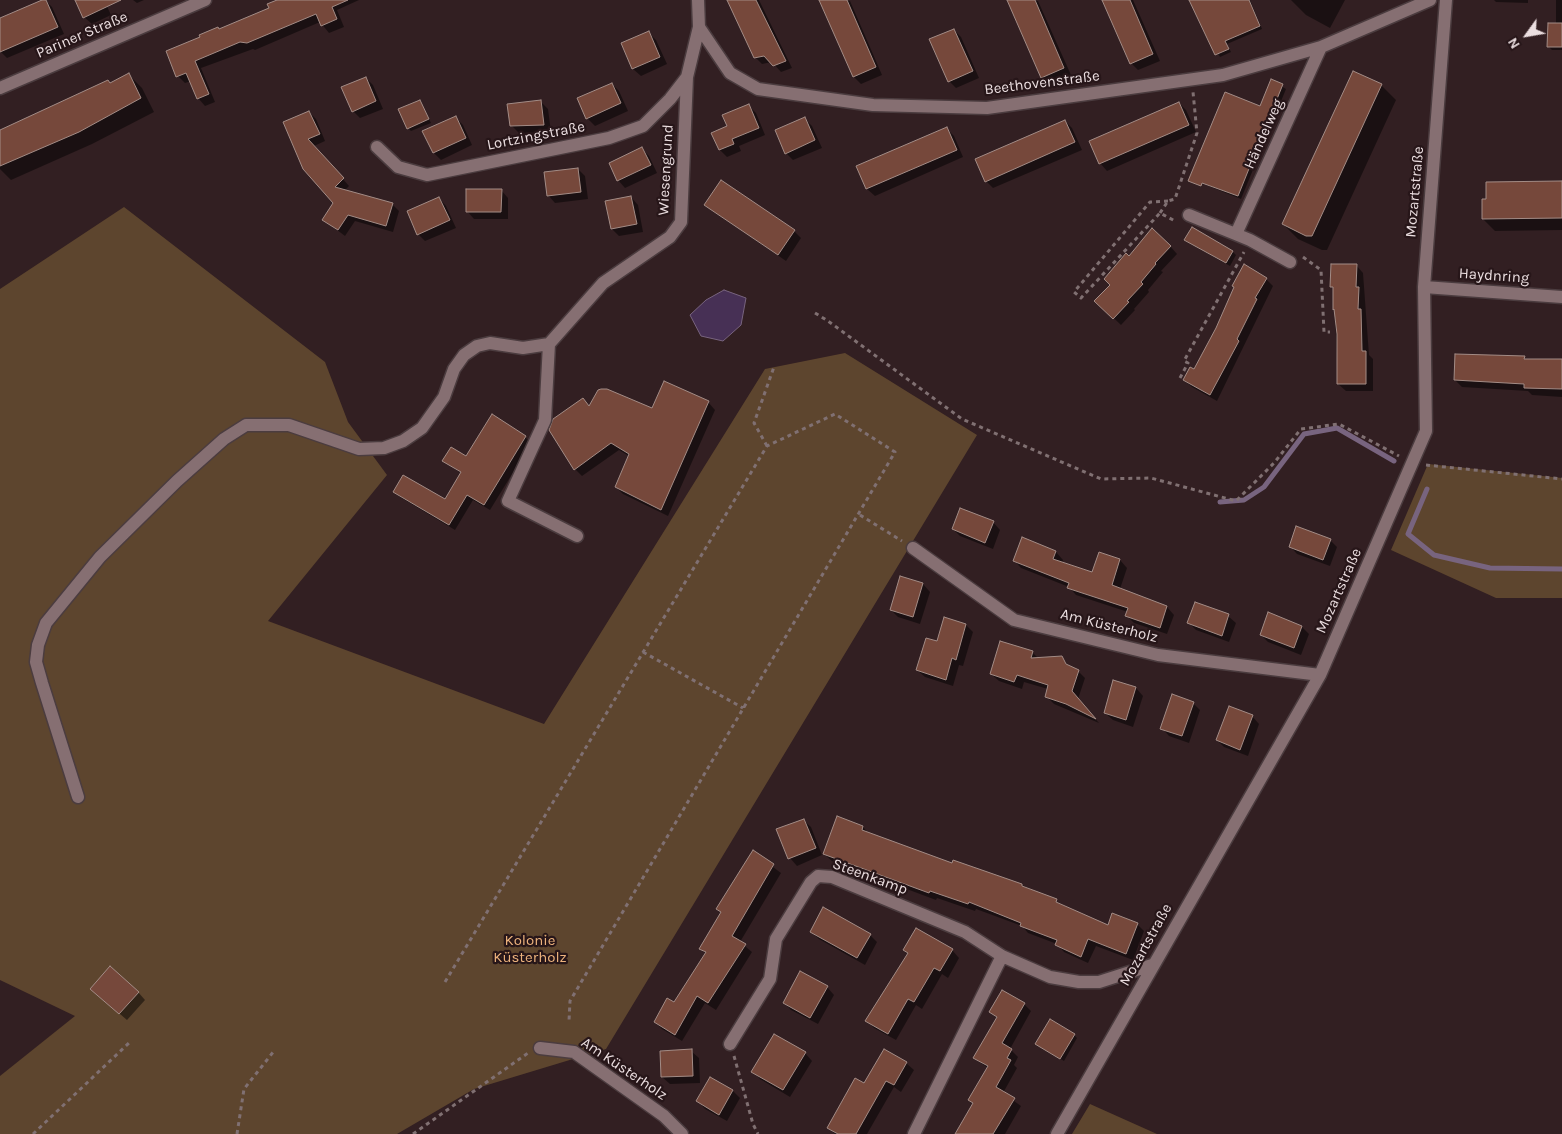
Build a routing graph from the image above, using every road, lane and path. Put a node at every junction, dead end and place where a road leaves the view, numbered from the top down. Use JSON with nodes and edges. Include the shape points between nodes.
{"nodes":[{"id":1,"x":205,"y":0,"type":"edge"},
{"id":2,"x":698,"y":0,"type":"edge"},
{"id":3,"x":1430,"y":0,"type":"edge"},
{"id":4,"x":1446,"y":0,"type":"edge"},
{"id":5,"x":699,"y":27,"type":"junction"},
{"id":6,"x":1321,"y":46,"type":"junction"},
{"id":7,"x":687,"y":77,"type":"junction"},
{"id":8,"x":1191,"y":79,"type":"junction"},
{"id":9,"x":0,"y":88,"type":"edge"},
{"id":10,"x":377,"y":147,"type":"dead end"},
{"id":11,"x":1168,"y":202,"type":"junction"},
{"id":12,"x":1160,"y":213,"type":"junction"},
{"id":13,"x":1189,"y":215,"type":"joint"},
{"id":14,"x":1236,"y":234,"type":"junction"},
{"id":15,"x":1250,"y":240,"type":"junction"},
{"id":16,"x":1290,"y":262,"type":"joint"},
{"id":17,"x":1424,"y":287,"type":"junction"},
{"id":18,"x":1562,"y":297,"type":"edge"},
{"id":19,"x":814,"y":313,"type":"dead end"},
{"id":20,"x":1330,"y":332,"type":"dead end"},
{"id":21,"x":549,"y":344,"type":"junction"},
{"id":22,"x":774,"y":367,"type":"dead end"},
{"id":23,"x":1180,"y":378,"type":"dead end"},
{"id":24,"x":767,"y":446,"type":"junction"},
{"id":25,"x":1414,"y":462,"type":"junction"},
{"id":26,"x":1562,"y":478,"type":"edge"},
{"id":27,"x":860,"y":515,"type":"junction"},
{"id":28,"x":577,"y":536,"type":"dead end"},
{"id":29,"x":912,"y":548,"type":"joint"},
{"id":30,"x":643,"y":652,"type":"junction"},
{"id":31,"x":1320,"y":675,"type":"junction"},
{"id":32,"x":744,"y":708,"type":"junction"},
{"id":33,"x":78,"y":797,"type":"dead end"},
{"id":34,"x":1002,"y":956,"type":"junction"},
{"id":35,"x":1152,"y":965,"type":"junction"},
{"id":36,"x":445,"y":982,"type":"dead end"},
{"id":37,"x":569,"y":1021,"type":"dead end"},
{"id":38,"x":129,"y":1043,"type":"dead end"},
{"id":39,"x":730,"y":1044,"type":"joint"},
{"id":40,"x":540,"y":1048,"type":"joint"},
{"id":41,"x":274,"y":1051,"type":"dead end"},
{"id":42,"x":33,"y":1134,"type":"edge"},
{"id":43,"x":237,"y":1134,"type":"edge"},
{"id":44,"x":412,"y":1134,"type":"edge"},
{"id":45,"x":682,"y":1134,"type":"edge"},
{"id":46,"x":758,"y":1134,"type":"edge"},
{"id":47,"x":914,"y":1134,"type":"edge"},
{"id":48,"x":1057,"y":1134,"type":"edge"}],
"edges":[{"from":1,"to":9,"type":"street","name":"Pariner Straße"},
{"from":2,"to":5,"type":"street"},
{"from":3,"to":6,"type":"street","name":"Beethovenstraße"},
{"from":4,"to":17,"type":"street","name":"Mozartstraße"},
{"from":5,"to":7,"type":"street","name":"Wiesengrund"},
{"from":5,"to":8,"type":"street","name":"Beethovenstraße","via":[[730,73],[758,89],[873,104],[987,108]]},
{"from":6,"to":8,"type":"street","name":"Beethovenstraße","via":[[1223,75]]},
{"from":6,"to":14,"type":"street","name":"Händelweg"},
{"from":7,"to":10,"type":"street","name":"Lortzingstraße","via":[[643,126],[609,138],[427,175],[398,167]]},
{"from":7,"to":21,"type":"street","name":"Wiesengrund","via":[[681,222],[670,237],[603,283]]},
{"from":8,"to":11,"type":"path","via":[[1197,133],[1175,199]]},
{"from":11,"to":12,"type":"path"},
{"from":11,"to":12,"type":"path","via":[[1150,202],[1074,292],[1081,298]]},
{"from":12,"to":13,"type":"path","via":[[1183,225]]},
{"from":13,"to":14,"type":"street"},
{"from":14,"to":15,"type":"street"},
{"from":15,"to":16,"type":"street"},
{"from":15,"to":23,"type":"path","via":[[1184,361],[1188,363]]},
{"from":16,"to":20,"type":"path","via":[[1298,253],[1321,270],[1324,332]]},
{"from":17,"to":18,"type":"street","name":"Haydnring"},
{"from":17,"to":25,"type":"street","name":"Mozartstraße","via":[[1426,431]]},
{"from":19,"to":25,"type":"path","via":[[962,419],[1101,479],[1151,478],[1236,500],[1274,463],[1301,429],[1339,424]]},
{"from":21,"to":28,"type":"street","via":[[545,420],[508,501]]},
{"from":21,"to":33,"type":"street","via":[[523,348],[490,343],[476,346],[454,368],[444,397],[422,428],[403,441],[384,448],[359,449],[289,425],[246,425],[224,439],[177,481],[100,557],[46,623],[38,644],[36,662]]},
{"from":22,"to":24,"type":"path","via":[[754,422]]},
{"from":24,"to":27,"type":"path","via":[[835,414],[895,452]]},
{"from":24,"to":30,"type":"path"},
{"from":25,"to":26,"type":"path","via":[[1431,467]]},
{"from":25,"to":31,"type":"street","name":"Mozartstraße"},
{"from":27,"to":29,"type":"path"},
{"from":27,"to":32,"type":"path"},
{"from":29,"to":31,"type":"street","name":"Am Küsterholz","via":[[1014,620],[1158,655]]},
{"from":30,"to":32,"type":"path"},
{"from":30,"to":36,"type":"path"},
{"from":31,"to":35,"type":"street","name":"Mozartstraße"},
{"from":32,"to":37,"type":"path","via":[[570,1001]]},
{"from":34,"to":35,"type":"street","name":"Steenkamp","via":[[1050,977],[1079,982],[1099,982]]},
{"from":34,"to":39,"type":"street","name":"Steenkamp","via":[[965,932],[832,877],[818,876],[776,939],[770,979]]},
{"from":34,"to":47,"type":"street"},
{"from":35,"to":48,"type":"street","name":"Mozartstraße"},
{"from":38,"to":42,"type":"path"},
{"from":39,"to":46,"type":"path"},
{"from":40,"to":44,"type":"path","via":[[525,1054]]},
{"from":40,"to":45,"type":"street","name":"Am Küsterholz","via":[[574,1052],[664,1116]]},
{"from":41,"to":43,"type":"path","via":[[244,1089]]}]}
